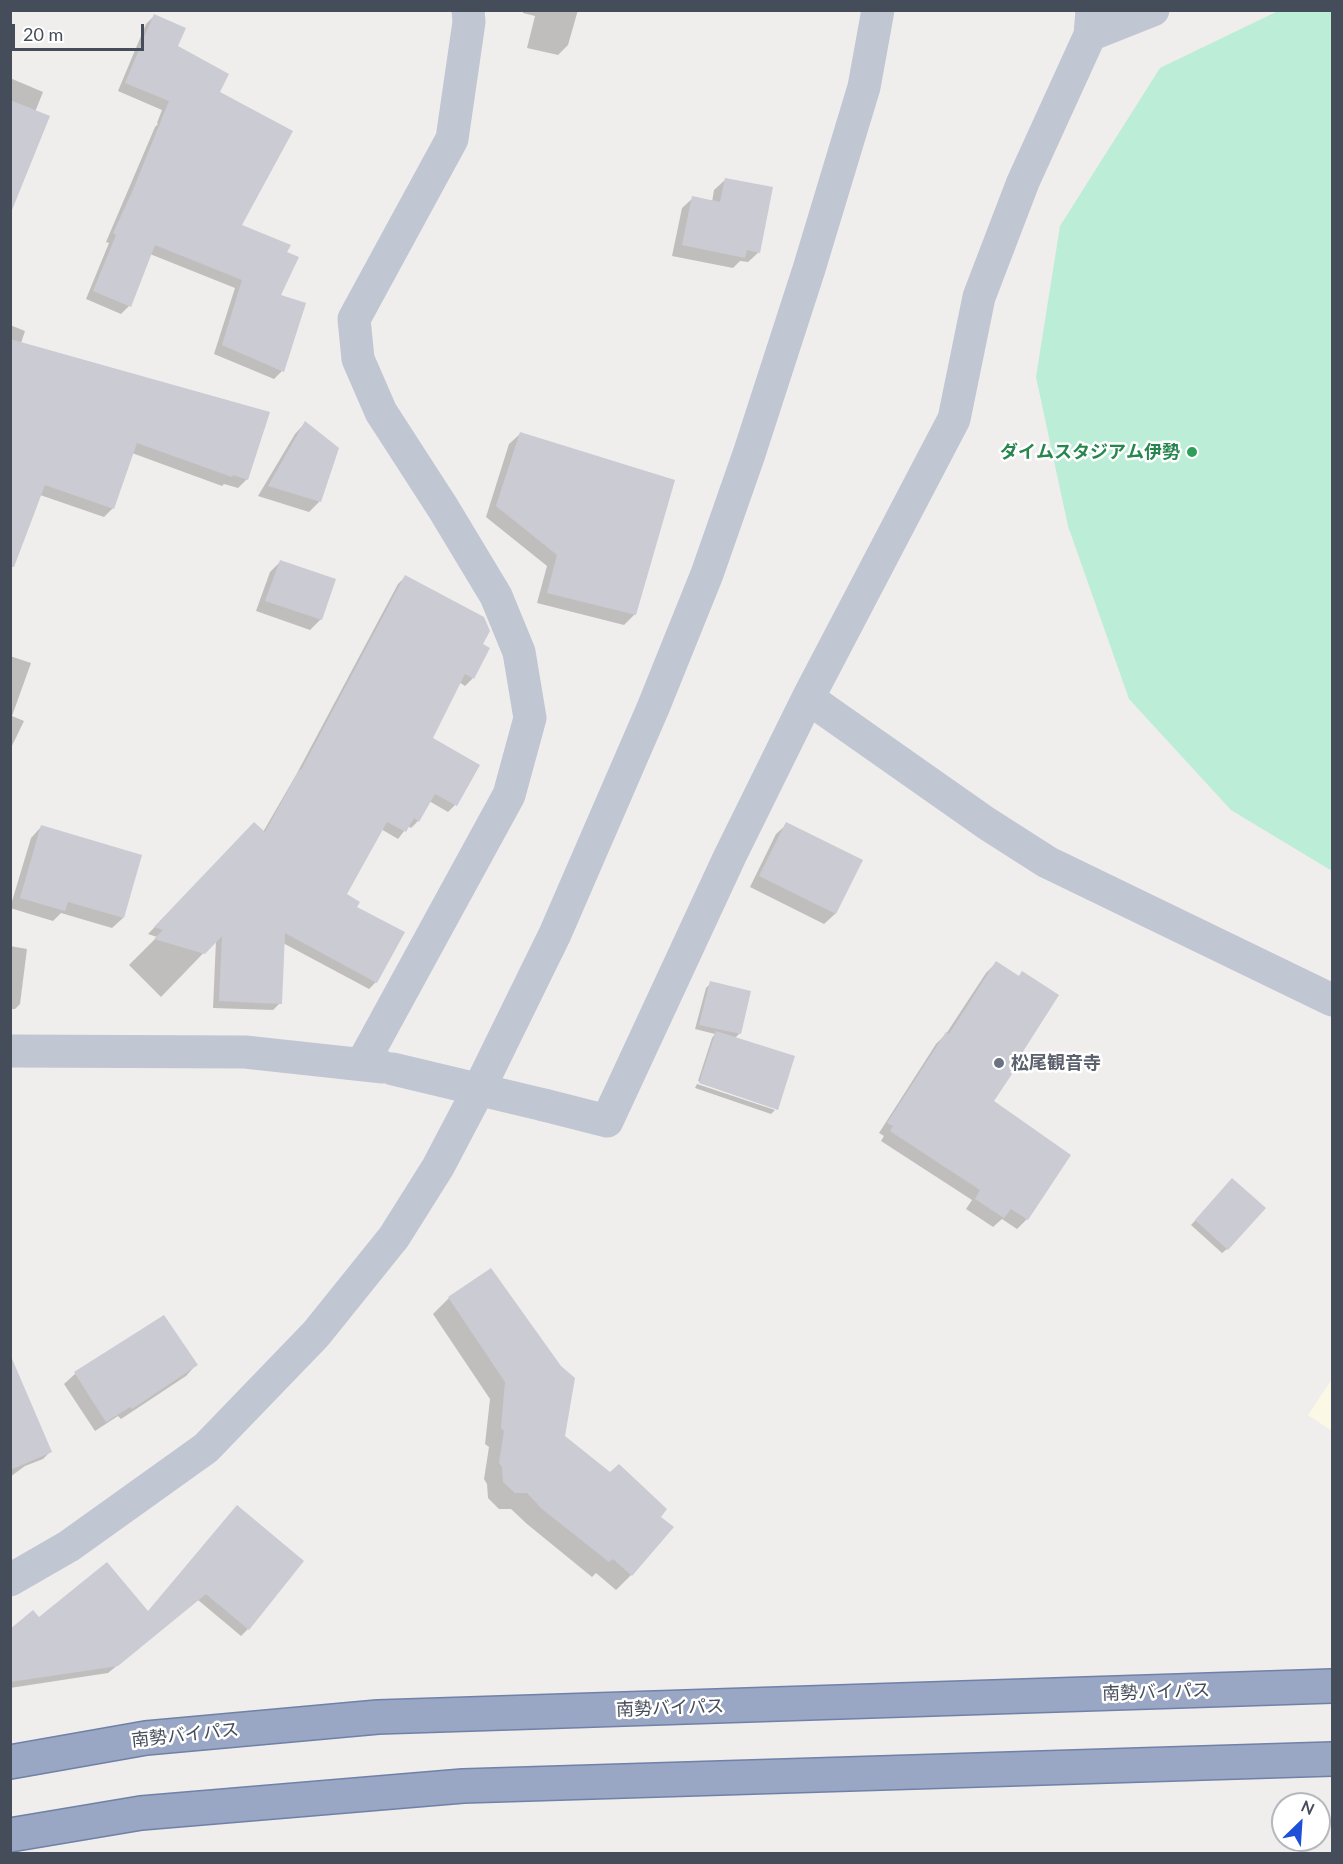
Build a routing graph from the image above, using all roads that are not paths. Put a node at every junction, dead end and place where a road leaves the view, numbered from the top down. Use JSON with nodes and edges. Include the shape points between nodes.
{"nodes":[{"id":1,"x":468,"y":10,"type":"edge"},
{"id":2,"x":878,"y":10,"type":"edge"},
{"id":3,"x":1153,"y":10,"type":"edge"},
{"id":4,"x":1091,"y":23,"type":"edge"},
{"id":5,"x":808,"y":698,"type":"junction"},
{"id":6,"x":1332,"y":1000,"type":"edge"},
{"id":7,"x":10,"y":1051,"type":"edge"},
{"id":8,"x":362,"y":1064,"type":"junction"},
{"id":9,"x":10,"y":1580,"type":"edge"},
{"id":10,"x":1332,"y":1686,"type":"edge"},
{"id":11,"x":1332,"y":1759,"type":"edge"},
{"id":12,"x":10,"y":1762,"type":"edge"},
{"id":13,"x":10,"y":1835,"type":"edge"}],
"edges":[{"from":1,"to":8,"type":"street","via":[[452,140],[354,319],[358,359],[381,412],[496,596],[519,652],[530,718],[509,795]]},
{"from":2,"to":9,"type":"street","via":[[864,87],[809,269],[707,574],[555,934],[438,1167],[394,1237],[316,1334],[206,1448],[69,1546]]},
{"from":3,"to":4,"type":"street"},
{"from":4,"to":5,"type":"street","via":[[979,297],[954,419]]},
{"from":5,"to":6,"type":"street","via":[[1047,862]]},
{"from":5,"to":8,"type":"street","bridge":true,"via":[[607,1121]]},
{"from":7,"to":8,"type":"street","via":[[244,1052]]},
{"from":10,"to":12,"type":"highway","name":"南勢バイパス","via":[[378,1717],[146,1738]]},
{"from":11,"to":13,"type":"highway","via":[[463,1786],[141,1813]]}]}
